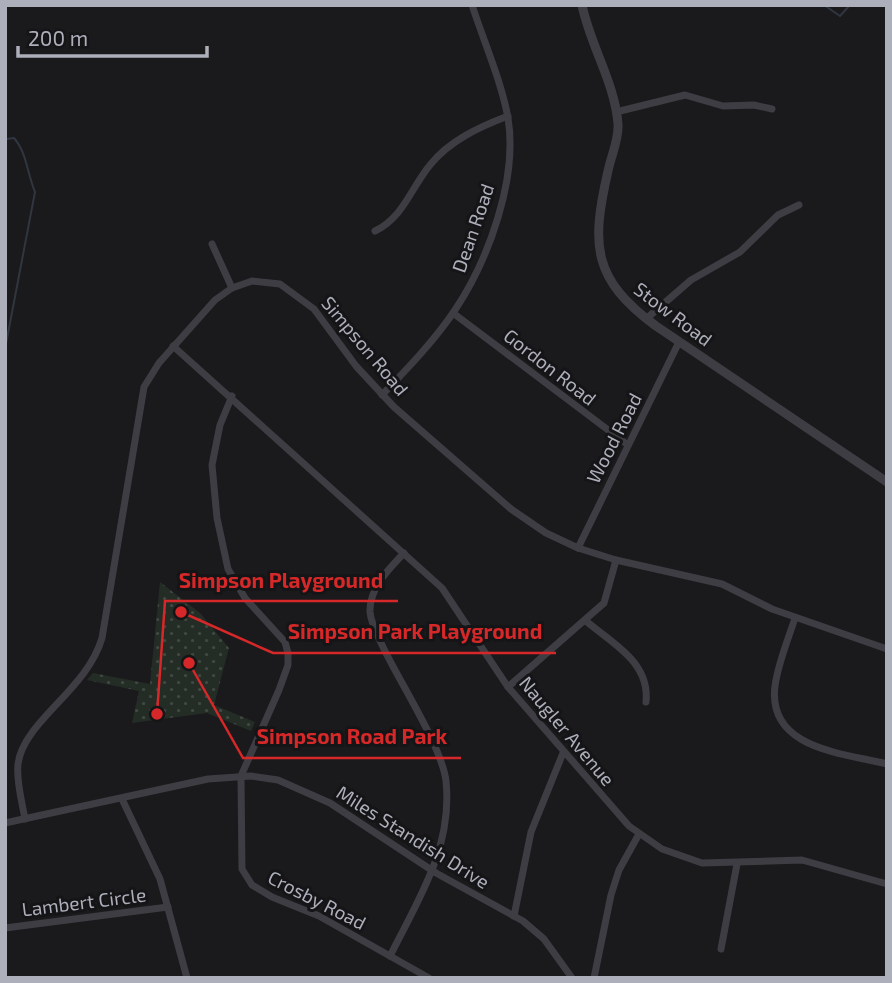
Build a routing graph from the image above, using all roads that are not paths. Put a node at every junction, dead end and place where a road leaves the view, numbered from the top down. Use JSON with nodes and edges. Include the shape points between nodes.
{"nodes":[{"id":1,"x":472,"y":5,"type":"edge"},
{"id":2,"x":582,"y":5,"type":"edge"},
{"id":3,"x":772,"y":109,"type":"dead end"},
{"id":4,"x":616,"y":112,"type":"junction"},
{"id":5,"x":508,"y":116,"type":"junction"},
{"id":6,"x":799,"y":205,"type":"dead end"},
{"id":7,"x":375,"y":230,"type":"dead end"},
{"id":8,"x":212,"y":244,"type":"dead end"},
{"id":9,"x":232,"y":288,"type":"junction"},
{"id":10,"x":453,"y":313,"type":"junction"},
{"id":11,"x":646,"y":319,"type":"junction"},
{"id":12,"x":680,"y":342,"type":"junction"},
{"id":13,"x":173,"y":346,"type":"junction"},
{"id":14,"x":382,"y":395,"type":"junction"},
{"id":15,"x":232,"y":396,"type":"junction"},
{"id":16,"x":628,"y":445,"type":"junction"},
{"id":17,"x":887,"y":482,"type":"edge"},
{"id":18,"x":578,"y":548,"type":"junction"},
{"id":19,"x":404,"y":553,"type":"junction"},
{"id":20,"x":616,"y":561,"type":"junction"},
{"id":21,"x":795,"y":618,"type":"junction"},
{"id":22,"x":586,"y":621,"type":"junction"},
{"id":23,"x":887,"y":649,"type":"edge"},
{"id":24,"x":508,"y":687,"type":"junction"},
{"id":25,"x":646,"y":702,"type":"dead end"},
{"id":26,"x":563,"y":752,"type":"junction"},
{"id":27,"x":887,"y":764,"type":"edge"},
{"id":28,"x":240,"y":776,"type":"junction"},
{"id":29,"x":122,"y":799,"type":"junction"},
{"id":30,"x":24,"y":819,"type":"junction"},
{"id":31,"x":5,"y":823,"type":"edge"},
{"id":32,"x":639,"y":834,"type":"junction"},
{"id":33,"x":737,"y":864,"type":"junction"},
{"id":34,"x":434,"y":872,"type":"junction"},
{"id":35,"x":887,"y":884,"type":"edge"},
{"id":36,"x":168,"y":907,"type":"junction"},
{"id":37,"x":514,"y":916,"type":"junction"},
{"id":38,"x":5,"y":928,"type":"edge"},
{"id":39,"x":721,"y":949,"type":"dead end"},
{"id":40,"x":390,"y":956,"type":"junction"},
{"id":41,"x":187,"y":978,"type":"edge"},
{"id":42,"x":429,"y":978,"type":"edge"},
{"id":43,"x":572,"y":978,"type":"edge"},
{"id":44,"x":594,"y":978,"type":"edge"}],
"edges":[{"from":1,"to":5,"type":"street","name":"Dean Road"},
{"from":2,"to":4,"type":"street","name":"Stow Road"},
{"from":3,"to":4,"type":"street","via":[[723,106],[685,95]]},
{"from":4,"to":11,"type":"street","name":"Stow Road","via":[[617,139],[599,221],[599,250],[614,289]]},
{"from":5,"to":7,"type":"street","via":[[461,138],[440,155],[398,213]]},
{"from":5,"to":10,"type":"street","name":"Dean Road","via":[[511,154],[504,196],[471,285]]},
{"from":6,"to":11,"type":"street","via":[[778,215],[740,252],[691,280]]},
{"from":8,"to":9,"type":"street"},
{"from":9,"to":13,"type":"street","name":"Simpson Road"},
{"from":9,"to":14,"type":"street","name":"Simpson Road","via":[[267,281],[293,290],[314,309]]},
{"from":10,"to":14,"type":"street","name":"Dean Road"},
{"from":10,"to":16,"type":"street","name":"Gordon Road"},
{"from":11,"to":12,"type":"street","name":"Stow Road"},
{"from":12,"to":16,"type":"street","name":"Wood Road"},
{"from":12,"to":17,"type":"street","name":"Stow Road"},
{"from":13,"to":15,"type":"street","name":"Naugler Avenue"},
{"from":13,"to":30,"type":"street","name":"Simpson Road","via":[[150,374],[141,401],[99,651],[85,676],[36,728],[21,751],[18,765]]},
{"from":14,"to":18,"type":"street","name":"Simpson Road","via":[[511,509]]},
{"from":15,"to":19,"type":"street","name":"Naugler Avenue"},
{"from":15,"to":28,"type":"street","via":[[212,464],[228,569],[245,598],[285,642],[288,653],[279,691]]},
{"from":16,"to":18,"type":"street","name":"Wood Road"},
{"from":18,"to":20,"type":"street","name":"Simpson Road"},
{"from":19,"to":24,"type":"street","name":"Naugler Avenue","via":[[449,597]]},
{"from":19,"to":34,"type":"street","via":[[375,592],[370,611],[374,629],[446,778],[441,848]]},
{"from":20,"to":21,"type":"street","name":"Simpson Road","via":[[722,584]]},
{"from":20,"to":22,"type":"street","via":[[609,593]]},
{"from":21,"to":23,"type":"street","name":"Simpson Road"},
{"from":21,"to":27,"type":"street","via":[[775,683],[776,708],[785,727],[820,749]]},
{"from":22,"to":24,"type":"street"},
{"from":22,"to":25,"type":"street","via":[[643,673]]},
{"from":24,"to":26,"type":"street","name":"Naugler Avenue"},
{"from":26,"to":32,"type":"street","name":"Naugler Avenue"},
{"from":26,"to":37,"type":"street","via":[[531,832]]},
{"from":28,"to":29,"type":"street","name":"Miles Standish Drive","via":[[187,782]]},
{"from":28,"to":34,"type":"street","name":"Miles Standish Drive","via":[[278,780],[330,803]]},
{"from":28,"to":40,"type":"street","name":"Crosby Road","via":[[242,869],[252,885],[321,916]]},
{"from":29,"to":30,"type":"street","name":"Miles Standish Drive"},
{"from":29,"to":36,"type":"street","via":[[152,858]]},
{"from":30,"to":31,"type":"street","name":"Miles Standish Drive"},
{"from":32,"to":33,"type":"street","name":"Naugler Avenue","via":[[662,849],[702,863]]},
{"from":32,"to":44,"type":"street","via":[[611,895]]},
{"from":33,"to":35,"type":"street","name":"Naugler Avenue","via":[[802,860]]},
{"from":33,"to":39,"type":"street"},
{"from":34,"to":37,"type":"street","name":"Miles Standish Drive"},
{"from":34,"to":40,"type":"street"},
{"from":36,"to":38,"type":"street","name":"Lambert Circle"},
{"from":36,"to":41,"type":"street"},
{"from":37,"to":43,"type":"street","name":"Miles Standish Drive","via":[[544,939]]},
{"from":40,"to":42,"type":"street","name":"Crosby Road"}]}
